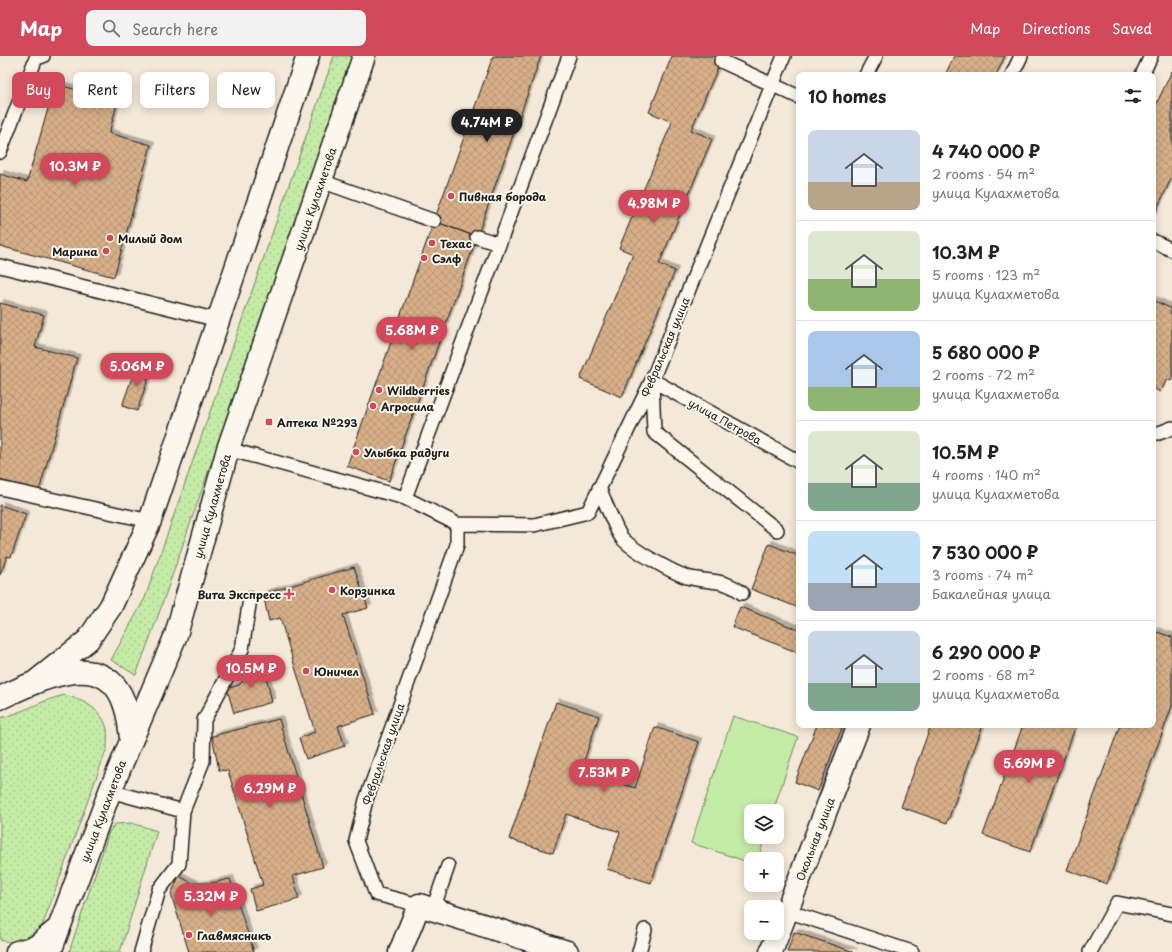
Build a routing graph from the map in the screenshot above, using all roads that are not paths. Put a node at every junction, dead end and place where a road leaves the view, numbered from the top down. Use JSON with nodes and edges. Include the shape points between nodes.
{"nodes":[{"id":1,"x":43,"y":56,"type":"edge"},
{"id":2,"x":308,"y":56,"type":"edge"},
{"id":3,"x":364,"y":56,"type":"edge"},
{"id":4,"x":569,"y":56,"type":"edge"},
{"id":5,"x":784,"y":56,"type":"edge"},
{"id":6,"x":876,"y":56,"type":"edge"},
{"id":7,"x":1021,"y":56,"type":"edge"},
{"id":8,"x":1151,"y":56,"type":"edge"},
{"id":9,"x":721,"y":61,"type":"dead end"},
{"id":10,"x":868,"y":72,"type":"edge"},
{"id":11,"x":1013,"y":72,"type":"edge"},
{"id":12,"x":1143,"y":72,"type":"edge"},
{"id":13,"x":772,"y":84,"type":"junction"},
{"id":14,"x":796,"y":96,"type":"edge"},
{"id":15,"x":0,"y":152,"type":"edge"},
{"id":16,"x":321,"y":181,"type":"junction"},
{"id":17,"x":434,"y":221,"type":"dead end"},
{"id":18,"x":477,"y":236,"type":"dead end"},
{"id":19,"x":1156,"y":242,"type":"edge"},
{"id":20,"x":499,"y":244,"type":"junction"},
{"id":21,"x":1172,"y":250,"type":"edge"},
{"id":22,"x":0,"y":266,"type":"edge"},
{"id":23,"x":218,"y":320,"type":"junction"},
{"id":24,"x":652,"y":380,"type":"junction"},
{"id":25,"x":1172,"y":428,"type":"edge"},
{"id":26,"x":1156,"y":433,"type":"edge"},
{"id":27,"x":228,"y":449,"type":"junction"},
{"id":28,"x":796,"y":460,"type":"edge"},
{"id":29,"x":0,"y":488,"type":"edge"},
{"id":30,"x":599,"y":488,"type":"junction"},
{"id":31,"x":405,"y":498,"type":"junction"},
{"id":32,"x":150,"y":521,"type":"junction"},
{"id":33,"x":457,"y":524,"type":"junction"},
{"id":34,"x":777,"y":530,"type":"dead end"},
{"id":35,"x":742,"y":593,"type":"dead end"},
{"id":36,"x":250,"y":600,"type":"dead end"},
{"id":37,"x":34,"y":682,"type":"junction"},
{"id":38,"x":0,"y":698,"type":"edge"},
{"id":39,"x":858,"y":728,"type":"edge"},
{"id":40,"x":131,"y":739,"type":"junction"},
{"id":41,"x":110,"y":791,"type":"junction"},
{"id":42,"x":183,"y":811,"type":"junction"},
{"id":43,"x":448,"y":866,"type":"dead end"},
{"id":44,"x":426,"y":907,"type":"junction"},
{"id":45,"x":787,"y":910,"type":"junction"},
{"id":46,"x":1172,"y":914,"type":"edge"},
{"id":47,"x":60,"y":927,"type":"junction"},
{"id":48,"x":645,"y":930,"type":"dead end"},
{"id":49,"x":0,"y":949,"type":"edge"},
{"id":50,"x":553,"y":950,"type":"edge"},
{"id":51,"x":12,"y":952,"type":"edge"},
{"id":52,"x":17,"y":952,"type":"edge"},
{"id":53,"x":50,"y":952,"type":"edge"},
{"id":54,"x":141,"y":952,"type":"edge"},
{"id":55,"x":400,"y":952,"type":"edge"},
{"id":56,"x":639,"y":952,"type":"edge"},
{"id":57,"x":771,"y":952,"type":"edge"},
{"id":58,"x":912,"y":952,"type":"edge"},
{"id":59,"x":1090,"y":952,"type":"edge"}],
"edges":[{"from":1,"to":15,"type":"lane","via":[[36,58]]},
{"from":2,"to":23,"type":"main road"},
{"from":3,"to":16,"type":"main road","name":"улица Кулахметова"},
{"from":4,"to":20,"type":"lane"},
{"from":5,"to":13,"type":"lane","name":"Февральская улица"},
{"from":6,"to":10,"type":"lane"},
{"from":7,"to":11,"type":"lane"},
{"from":8,"to":12,"type":"lane"},
{"from":9,"to":13,"type":"lane"},
{"from":13,"to":14,"type":"lane"},
{"from":13,"to":24,"type":"lane","name":"Февральская улица"},
{"from":16,"to":17,"type":"lane"},
{"from":16,"to":27,"type":"main road","name":"улица Кулахметова"},
{"from":18,"to":20,"type":"lane"},
{"from":19,"to":21,"type":"lane"},
{"from":20,"to":31,"type":"lane"},
{"from":22,"to":23,"type":"lane"},
{"from":23,"to":32,"type":"main road"},
{"from":24,"to":28,"type":"lane","name":"улица Петрова"},
{"from":24,"to":30,"type":"lane","name":"Февральская улица"},
{"from":24,"to":34,"type":"lane","via":[[654,432]]},
{"from":25,"to":26,"type":"lane"},
{"from":27,"to":31,"type":"lane","name":"Февральская улица"},
{"from":27,"to":40,"type":"main road","name":"улица Кулахметова","via":[[176,635]]},
{"from":29,"to":32,"type":"lane"},
{"from":30,"to":33,"type":"lane","name":"Февральская улица","via":[[588,512],[534,524]]},
{"from":30,"to":35,"type":"lane","via":[[621,538],[658,564],[688,577],[733,585]]},
{"from":31,"to":33,"type":"lane","name":"Февральская улица"},
{"from":32,"to":37,"type":"main road","via":[[111,606],[88,640]]},
{"from":33,"to":44,"type":"lane","name":"Февральская улица","via":[[457,545],[366,800],[356,841],[376,894]]},
{"from":36,"to":42,"type":"lane","via":[[242,649],[204,720],[203,761]]},
{"from":37,"to":38,"type":"main road"},
{"from":37,"to":40,"type":"main road","via":[[81,671],[107,678],[117,690],[126,708]]},
{"from":39,"to":45,"type":"main road","name":"Окольная улица"},
{"from":40,"to":41,"type":"main road","name":"улица Кулахметова"},
{"from":41,"to":42,"type":"lane"},
{"from":41,"to":47,"type":"main road","name":"улица Кулахметова"},
{"from":42,"to":54,"type":"lane","via":[[179,864],[159,890]]},
{"from":43,"to":44,"type":"lane"},
{"from":44,"to":50,"type":"main road"},
{"from":44,"to":55,"type":"main road"},
{"from":45,"to":57,"type":"main road","name":"Окольная улица"},
{"from":45,"to":58,"type":"lane"},
{"from":46,"to":59,"type":"lane","via":[[1117,903]]},
{"from":47,"to":52,"type":"main road","via":[[36,946]]},
{"from":47,"to":53,"type":"main road","name":"улица Кулахметова"},
{"from":48,"to":56,"type":"lane"},
{"from":49,"to":51,"type":"main road"}]}
